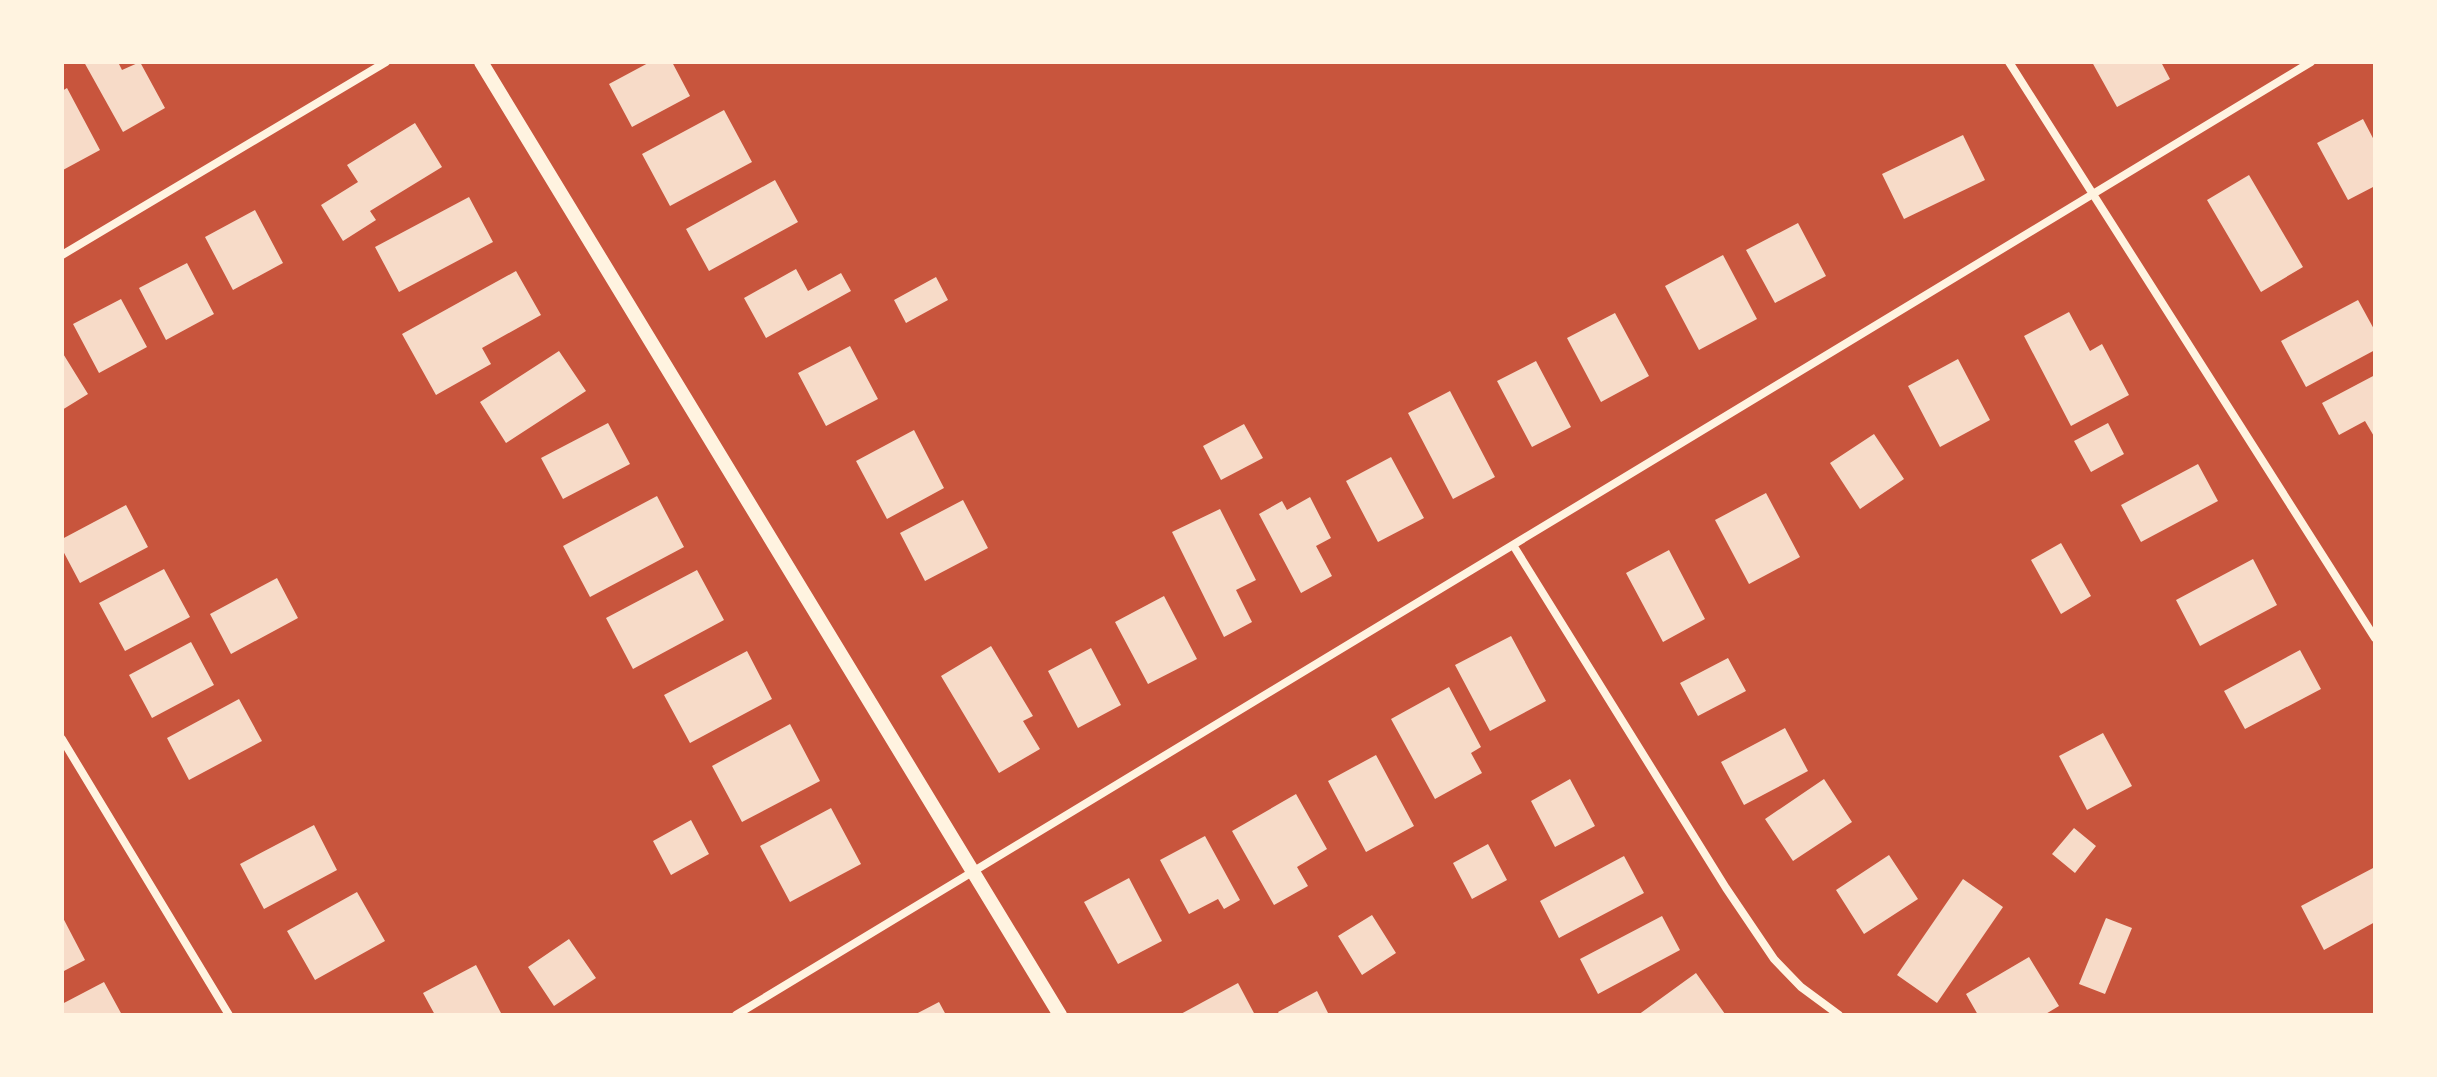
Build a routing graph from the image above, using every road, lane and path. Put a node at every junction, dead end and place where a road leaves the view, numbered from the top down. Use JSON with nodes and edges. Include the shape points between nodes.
{"nodes":[{"id":1,"x":386,"y":62,"type":"edge"},
{"id":2,"x":481,"y":62,"type":"edge"},
{"id":3,"x":2009,"y":62,"type":"edge"},
{"id":4,"x":2311,"y":62,"type":"edge"},
{"id":5,"x":2093,"y":193,"type":"junction"},
{"id":6,"x":62,"y":255,"type":"edge"},
{"id":7,"x":1513,"y":545,"type":"junction"},
{"id":8,"x":2375,"y":638,"type":"edge"},
{"id":9,"x":62,"y":739,"type":"edge"},
{"id":10,"x":974,"y":870,"type":"junction"},
{"id":11,"x":229,"y":1015,"type":"edge"},
{"id":12,"x":736,"y":1015,"type":"edge"},
{"id":13,"x":1060,"y":1015,"type":"edge"},
{"id":14,"x":1839,"y":1015,"type":"edge"}],
"edges":[{"from":1,"to":6,"type":"street"},
{"from":2,"to":10,"type":"street"},
{"from":3,"to":5,"type":"street"},
{"from":4,"to":5,"type":"street"},
{"from":5,"to":7,"type":"street"},
{"from":5,"to":8,"type":"street"},
{"from":7,"to":10,"type":"street"},
{"from":7,"to":14,"type":"street","via":[[1774,959]]},
{"from":9,"to":11,"type":"street"},
{"from":10,"to":12,"type":"street"},
{"from":10,"to":13,"type":"street"}]}
